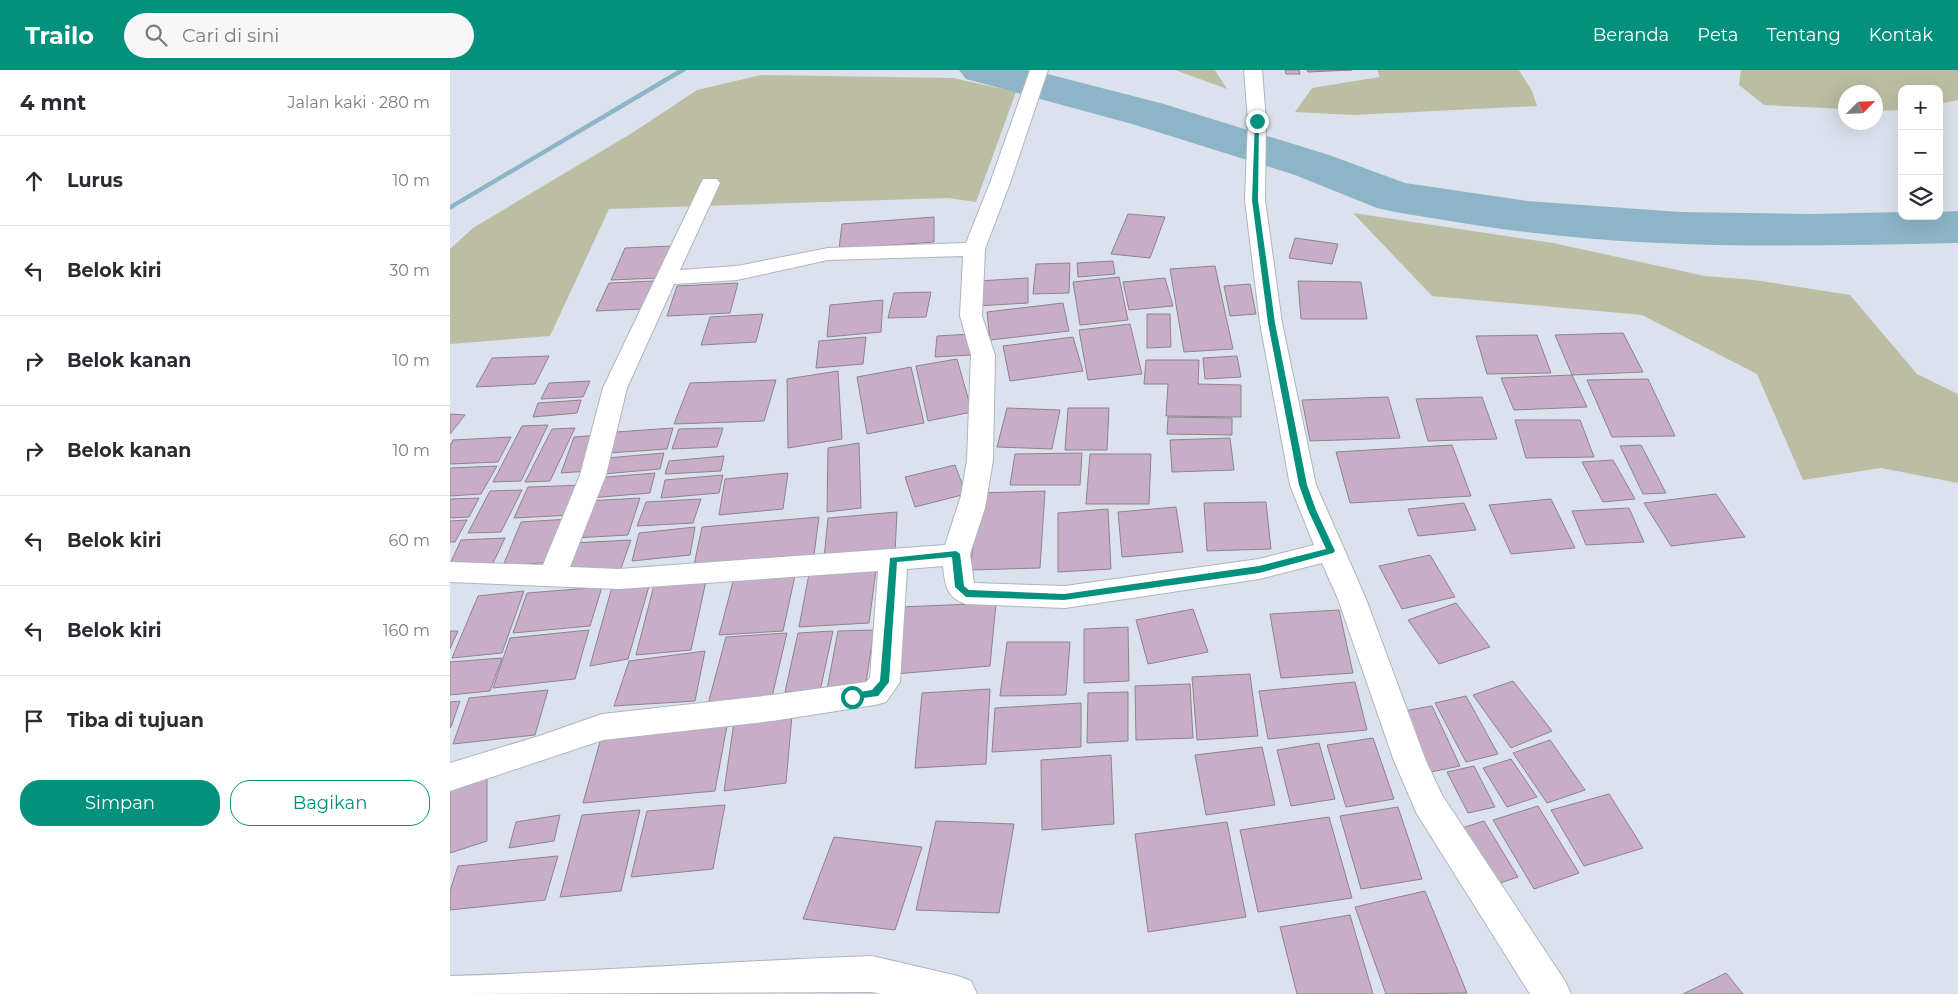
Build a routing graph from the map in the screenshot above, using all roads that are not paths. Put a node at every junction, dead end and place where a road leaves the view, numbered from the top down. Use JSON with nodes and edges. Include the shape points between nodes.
{"nodes":[{"id":1,"x":1039,"y":70,"type":"edge"},
{"id":2,"x":1253,"y":70,"type":"edge"},
{"id":3,"x":710,"y":182,"type":"dead end"},
{"id":4,"x":974,"y":249,"type":"junction"},
{"id":5,"x":666,"y":278,"type":"junction"},
{"id":6,"x":1330,"y":551,"type":"junction"},
{"id":7,"x":956,"y":554,"type":"junction"},
{"id":8,"x":893,"y":560,"type":"junction"},
{"id":9,"x":450,"y":572,"type":"edge"},
{"id":10,"x":552,"y":577,"type":"junction"},
{"id":11,"x":450,"y":777,"type":"edge"},
{"id":12,"x":450,"y":994,"type":"edge"},
{"id":13,"x":958,"y":994,"type":"edge"},
{"id":14,"x":1552,"y":994,"type":"edge"}],
"edges":[{"from":1,"to":4,"type":"street"},
{"from":2,"to":6,"type":"street","via":[[1257,121],[1255,200],[1271,323],[1303,485]]},
{"from":3,"to":5,"type":"street"},
{"from":4,"to":5,"type":"street","via":[[828,254],[737,274]]},
{"from":4,"to":7,"type":"street","via":[[971,316],[983,355],[980,460],[966,530]]},
{"from":5,"to":10,"type":"street","via":[[615,388],[593,475]]},
{"from":6,"to":7,"type":"street","via":[[1259,570],[1064,597],[966,594],[960,587]]},
{"from":6,"to":14,"type":"street","via":[[1352,599],[1410,761],[1429,804]]},
{"from":7,"to":8,"type":"street"},
{"from":8,"to":10,"type":"street","via":[[619,579]]},
{"from":8,"to":11,"type":"street","via":[[885,682],[875,694],[602,727]]},
{"from":9,"to":10,"type":"street"},
{"from":12,"to":13,"type":"street","via":[[872,974]]}]}
